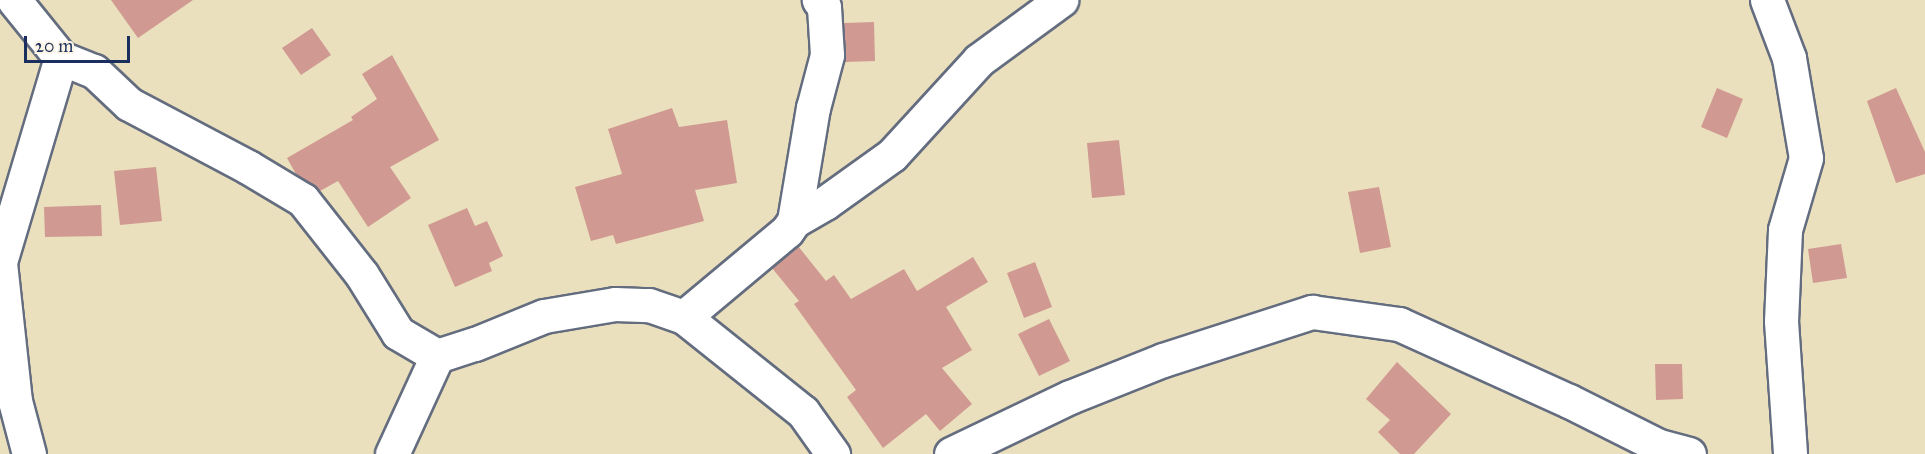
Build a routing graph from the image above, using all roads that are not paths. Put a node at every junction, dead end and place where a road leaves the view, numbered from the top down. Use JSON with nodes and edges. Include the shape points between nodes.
{"nodes":[{"id":1,"x":14,"y":0,"type":"edge"},
{"id":2,"x":819,"y":0,"type":"edge"},
{"id":3,"x":1061,"y":0,"type":"edge"},
{"id":4,"x":1767,"y":0,"type":"edge"},
{"id":5,"x":61,"y":58,"type":"junction"},
{"id":6,"x":794,"y":221,"type":"junction"},
{"id":7,"x":0,"y":262,"type":"edge"},
{"id":8,"x":684,"y":317,"type":"junction"},
{"id":9,"x":437,"y":356,"type":"junction"},
{"id":10,"x":29,"y":454,"type":"edge"},
{"id":11,"x":392,"y":454,"type":"edge"},
{"id":12,"x":833,"y":454,"type":"edge"},
{"id":13,"x":951,"y":454,"type":"edge"},
{"id":14,"x":1689,"y":454,"type":"edge"},
{"id":15,"x":1790,"y":454,"type":"edge"}],
"edges":[{"from":1,"to":5,"type":"street"},
{"from":2,"to":6,"type":"street","via":[[824,7],[827,55],[813,108]]},
{"from":3,"to":6,"type":"street","via":[[979,60],[892,155]]},
{"from":4,"to":15,"type":"street","via":[[1789,58],[1806,158],[1785,230],[1781,321]]},
{"from":5,"to":7,"type":"street"},
{"from":5,"to":9,"type":"street","via":[[94,71],[129,104],[303,200],[362,275],[398,333]]},
{"from":6,"to":8,"type":"street"},
{"from":7,"to":10,"type":"street","via":[[15,401]]},
{"from":8,"to":9,"type":"street","via":[[649,305],[615,304],[544,316]]},
{"from":8,"to":12,"type":"street","via":[[803,412]]},
{"from":9,"to":11,"type":"street"},
{"from":13,"to":14,"type":"street","via":[[1163,360],[1312,312],[1399,324],[1659,446]]}]}
